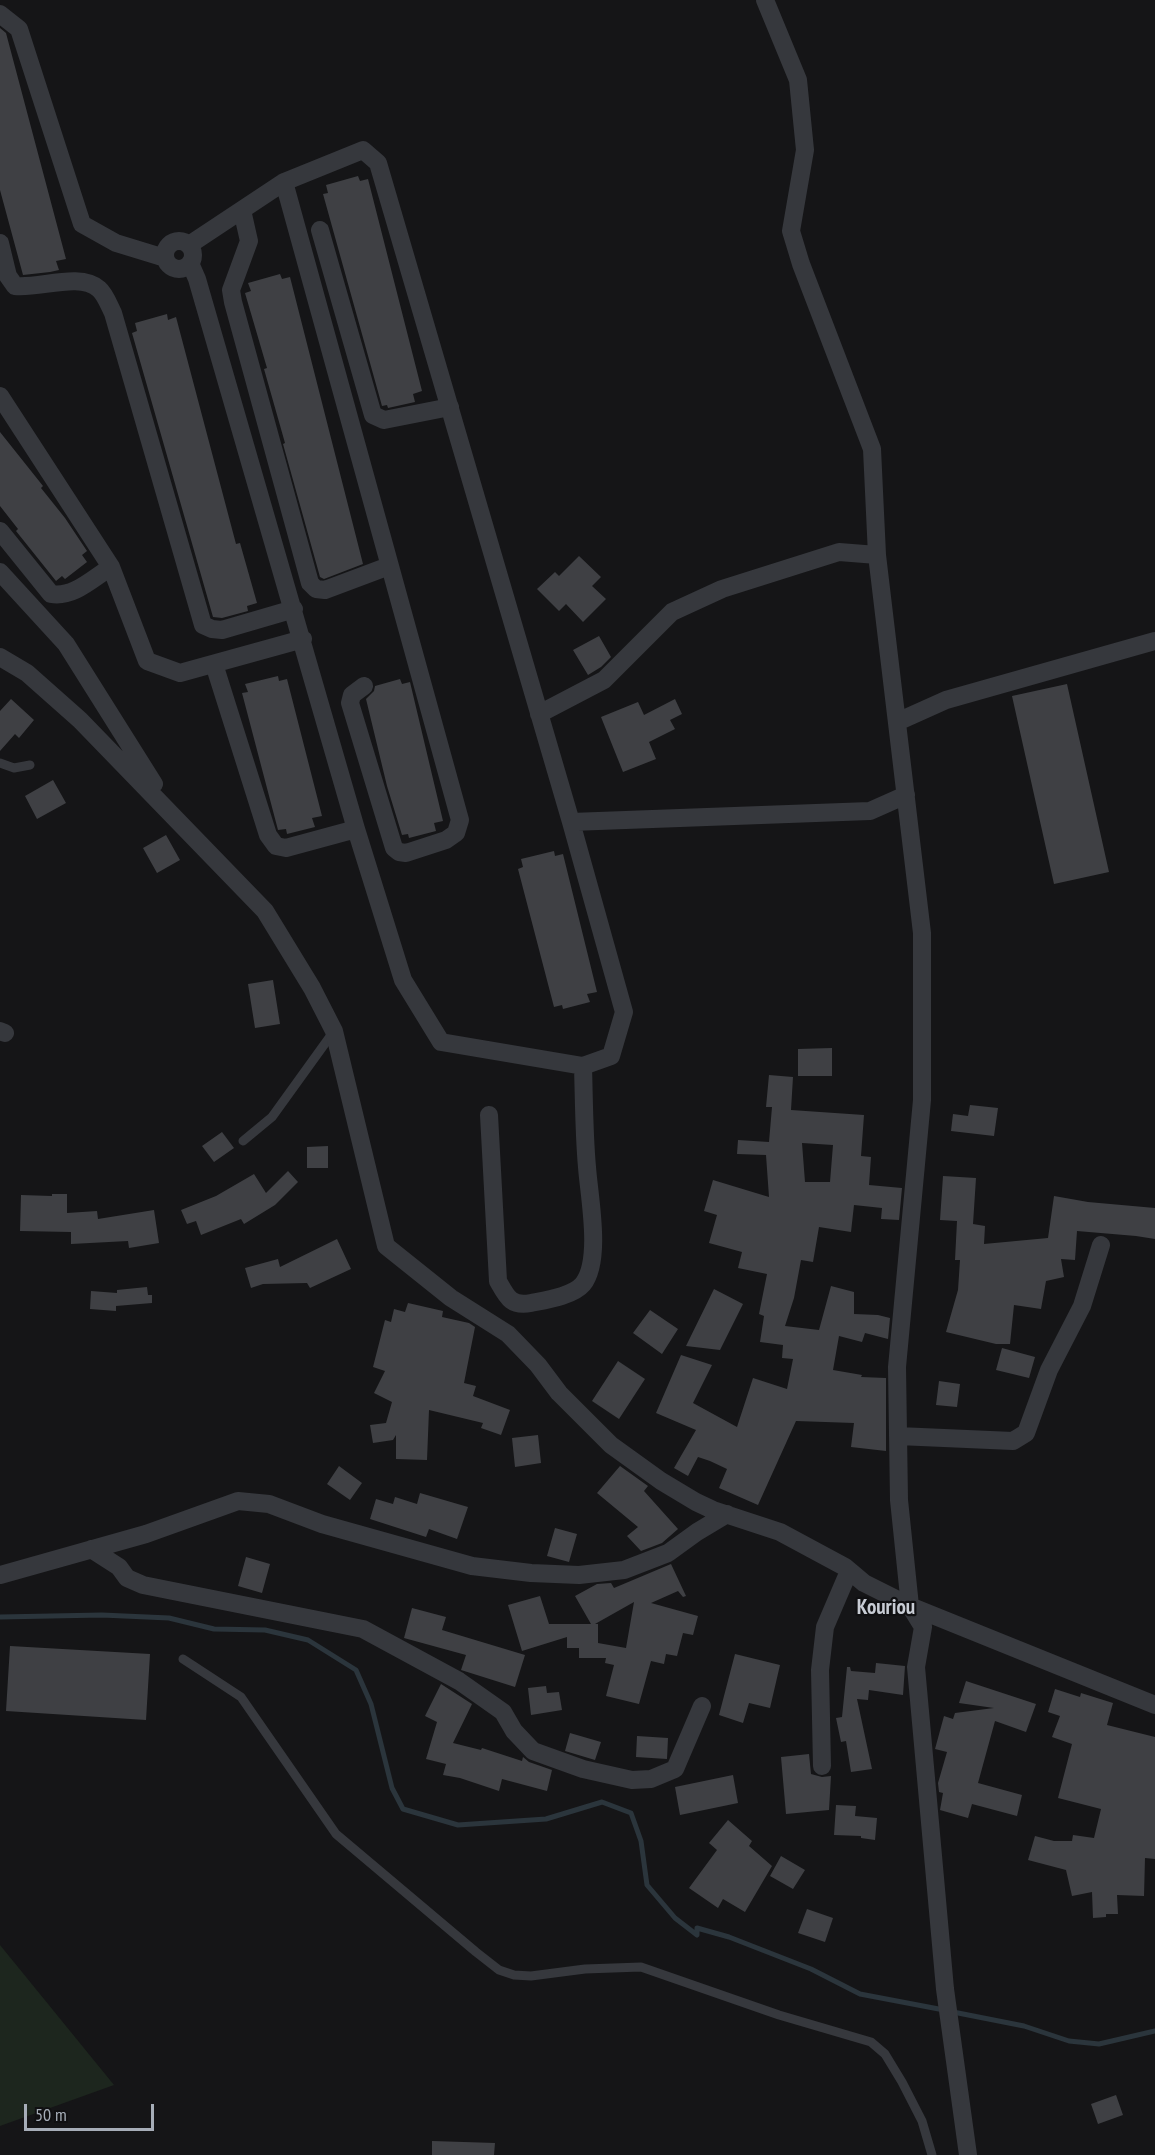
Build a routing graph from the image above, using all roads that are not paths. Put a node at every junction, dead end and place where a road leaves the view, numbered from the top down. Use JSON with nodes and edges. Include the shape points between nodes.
{"nodes":[{"id":1,"x":765,"y":0,"type":"edge"},
{"id":2,"x":0,"y":14,"type":"edge"},
{"id":3,"x":284,"y":182,"type":"junction"},
{"id":4,"x":242,"y":210,"type":"junction"},
{"id":5,"x":320,"y":230,"type":"dead end"},
{"id":6,"x":0,"y":243,"type":"edge"},
{"id":7,"x":189,"y":254,"type":"junction"},
{"id":8,"x":0,"y":396,"type":"edge"},
{"id":9,"x":450,"y":407,"type":"junction"},
{"id":10,"x":0,"y":531,"type":"edge"},
{"id":11,"x":877,"y":555,"type":"junction"},
{"id":12,"x":111,"y":567,"type":"junction"},
{"id":13,"x":389,"y":567,"type":"junction"},
{"id":14,"x":0,"y":572,"type":"edge"},
{"id":15,"x":294,"y":609,"type":"junction"},
{"id":16,"x":303,"y":639,"type":"junction"},
{"id":17,"x":1155,"y":641,"type":"edge"},
{"id":18,"x":0,"y":657,"type":"edge"},
{"id":19,"x":214,"y":664,"type":"junction"},
{"id":20,"x":364,"y":686,"type":"dead end"},
{"id":21,"x":539,"y":714,"type":"junction"},
{"id":22,"x":897,"y":722,"type":"junction"},
{"id":23,"x":0,"y":763,"type":"edge"},
{"id":24,"x":30,"y":765,"type":"dead end"},
{"id":25,"x":906,"y":795,"type":"junction"},
{"id":26,"x":175,"y":816,"type":"junction"},
{"id":27,"x":571,"y":822,"type":"junction"},
{"id":28,"x":356,"y":829,"type":"junction"},
{"id":29,"x":334,"y":1031,"type":"junction"},
{"id":30,"x":583,"y":1066,"type":"junction"},
{"id":31,"x":489,"y":1115,"type":"dead end"},
{"id":32,"x":243,"y":1142,"type":"dead end"},
{"id":33,"x":1101,"y":1245,"type":"dead end"},
{"id":34,"x":898,"y":1436,"type":"junction"},
{"id":35,"x":727,"y":1514,"type":"junction"},
{"id":36,"x":91,"y":1550,"type":"junction"},
{"id":37,"x":849,"y":1571,"type":"junction"},
{"id":38,"x":0,"y":1575,"type":"edge"},
{"id":39,"x":910,"y":1606,"type":"junction"},
{"id":40,"x":183,"y":1659,"type":"dead end"},
{"id":41,"x":1155,"y":1705,"type":"edge"},
{"id":42,"x":702,"y":1706,"type":"dead end"},
{"id":43,"x":822,"y":1766,"type":"dead end"},
{"id":44,"x":932,"y":2155,"type":"edge"},
{"id":45,"x":968,"y":2155,"type":"edge"}],
"edges":[{"from":1,"to":11,"type":"street","via":[[798,80],[805,150],[791,231],[872,449]]},
{"from":2,"to":7,"type":"street","via":[[19,29],[82,224],[116,243],[165,258],[174,268],[183,268]]},
{"from":3,"to":4,"type":"street"},
{"from":3,"to":9,"type":"street","via":[[363,150],[378,163]]},
{"from":3,"to":13,"type":"street"},
{"from":4,"to":7,"type":"street"},
{"from":4,"to":13,"type":"street","via":[[249,241],[231,290],[233,302],[310,583],[325,590]]},
{"from":5,"to":9,"type":"street","via":[[373,415],[384,420]]},
{"from":6,"to":15,"type":"street","via":[[8,276],[15,286],[73,281],[90,282],[101,290],[113,313],[203,625],[222,630]]},
{"from":7,"to":15,"type":"street"},
{"from":8,"to":12,"type":"street"},
{"from":9,"to":21,"type":"street"},
{"from":10,"to":12,"type":"street","via":[[51,594],[70,593]]},
{"from":11,"to":21,"type":"street","via":[[839,552],[722,589],[672,612],[604,680]]},
{"from":11,"to":22,"type":"street"},
{"from":12,"to":19,"type":"street","via":[[147,661],[180,673]]},
{"from":13,"to":20,"type":"street","via":[[460,820],[456,832],[446,840],[406,853],[394,848],[350,704],[352,695]]},
{"from":14,"to":26,"type":"street","via":[[66,644]]},
{"from":15,"to":16,"type":"street"},
{"from":16,"to":19,"type":"street"},
{"from":16,"to":28,"type":"street"},
{"from":17,"to":22,"type":"street","via":[[945,700]]},
{"from":18,"to":26,"type":"street","via":[[27,674],[80,720]]},
{"from":19,"to":28,"type":"street","via":[[268,835],[276,846],[286,848]]},
{"from":21,"to":27,"type":"street"},
{"from":22,"to":25,"type":"street"},
{"from":23,"to":24,"type":"lane","via":[[14,768]]},
{"from":25,"to":27,"type":"street","via":[[870,811]]},
{"from":25,"to":34,"type":"street","via":[[922,933],[922,1100],[897,1367]]},
{"from":26,"to":29,"type":"street","via":[[265,911]]},
{"from":27,"to":30,"type":"street","via":[[624,1012],[611,1056]]},
{"from":28,"to":30,"type":"street","via":[[403,980],[441,1041]]},
{"from":29,"to":32,"type":"lane","via":[[272,1118]]},
{"from":29,"to":35,"type":"street","via":[[386,1246],[451,1298],[508,1334],[611,1445],[696,1502]]},
{"from":30,"to":31,"type":"street","via":[[586,1166],[594,1225],[590,1267],[582,1285],[562,1296],[521,1305],[507,1299],[498,1281]]},
{"from":33,"to":34,"type":"street","via":[[1082,1306],[1049,1371],[1026,1433],[1013,1441]]},
{"from":34,"to":39,"type":"street","via":[[899,1500]]},
{"from":35,"to":36,"type":"street","via":[[668,1552],[624,1570],[579,1575],[472,1566],[322,1524],[269,1504],[238,1501]]},
{"from":35,"to":37,"type":"street","via":[[780,1532]]},
{"from":36,"to":38,"type":"street"},
{"from":36,"to":42,"type":"street","via":[[119,1567],[127,1578],[143,1585],[363,1629],[459,1681],[503,1712],[533,1751],[583,1769],[632,1780],[651,1779],[675,1769]]},
{"from":37,"to":39,"type":"street"},
{"from":37,"to":43,"type":"street","via":[[825,1626],[820,1670]]},
{"from":39,"to":41,"type":"street"},
{"from":39,"to":45,"type":"street","via":[[923,1628],[916,1667],[945,1989]]},
{"from":40,"to":44,"type":"lane","via":[[241,1697],[336,1834],[500,1970],[531,1976],[641,1967],[871,2042],[885,2054],[902,2082],[922,2121]]}]}
